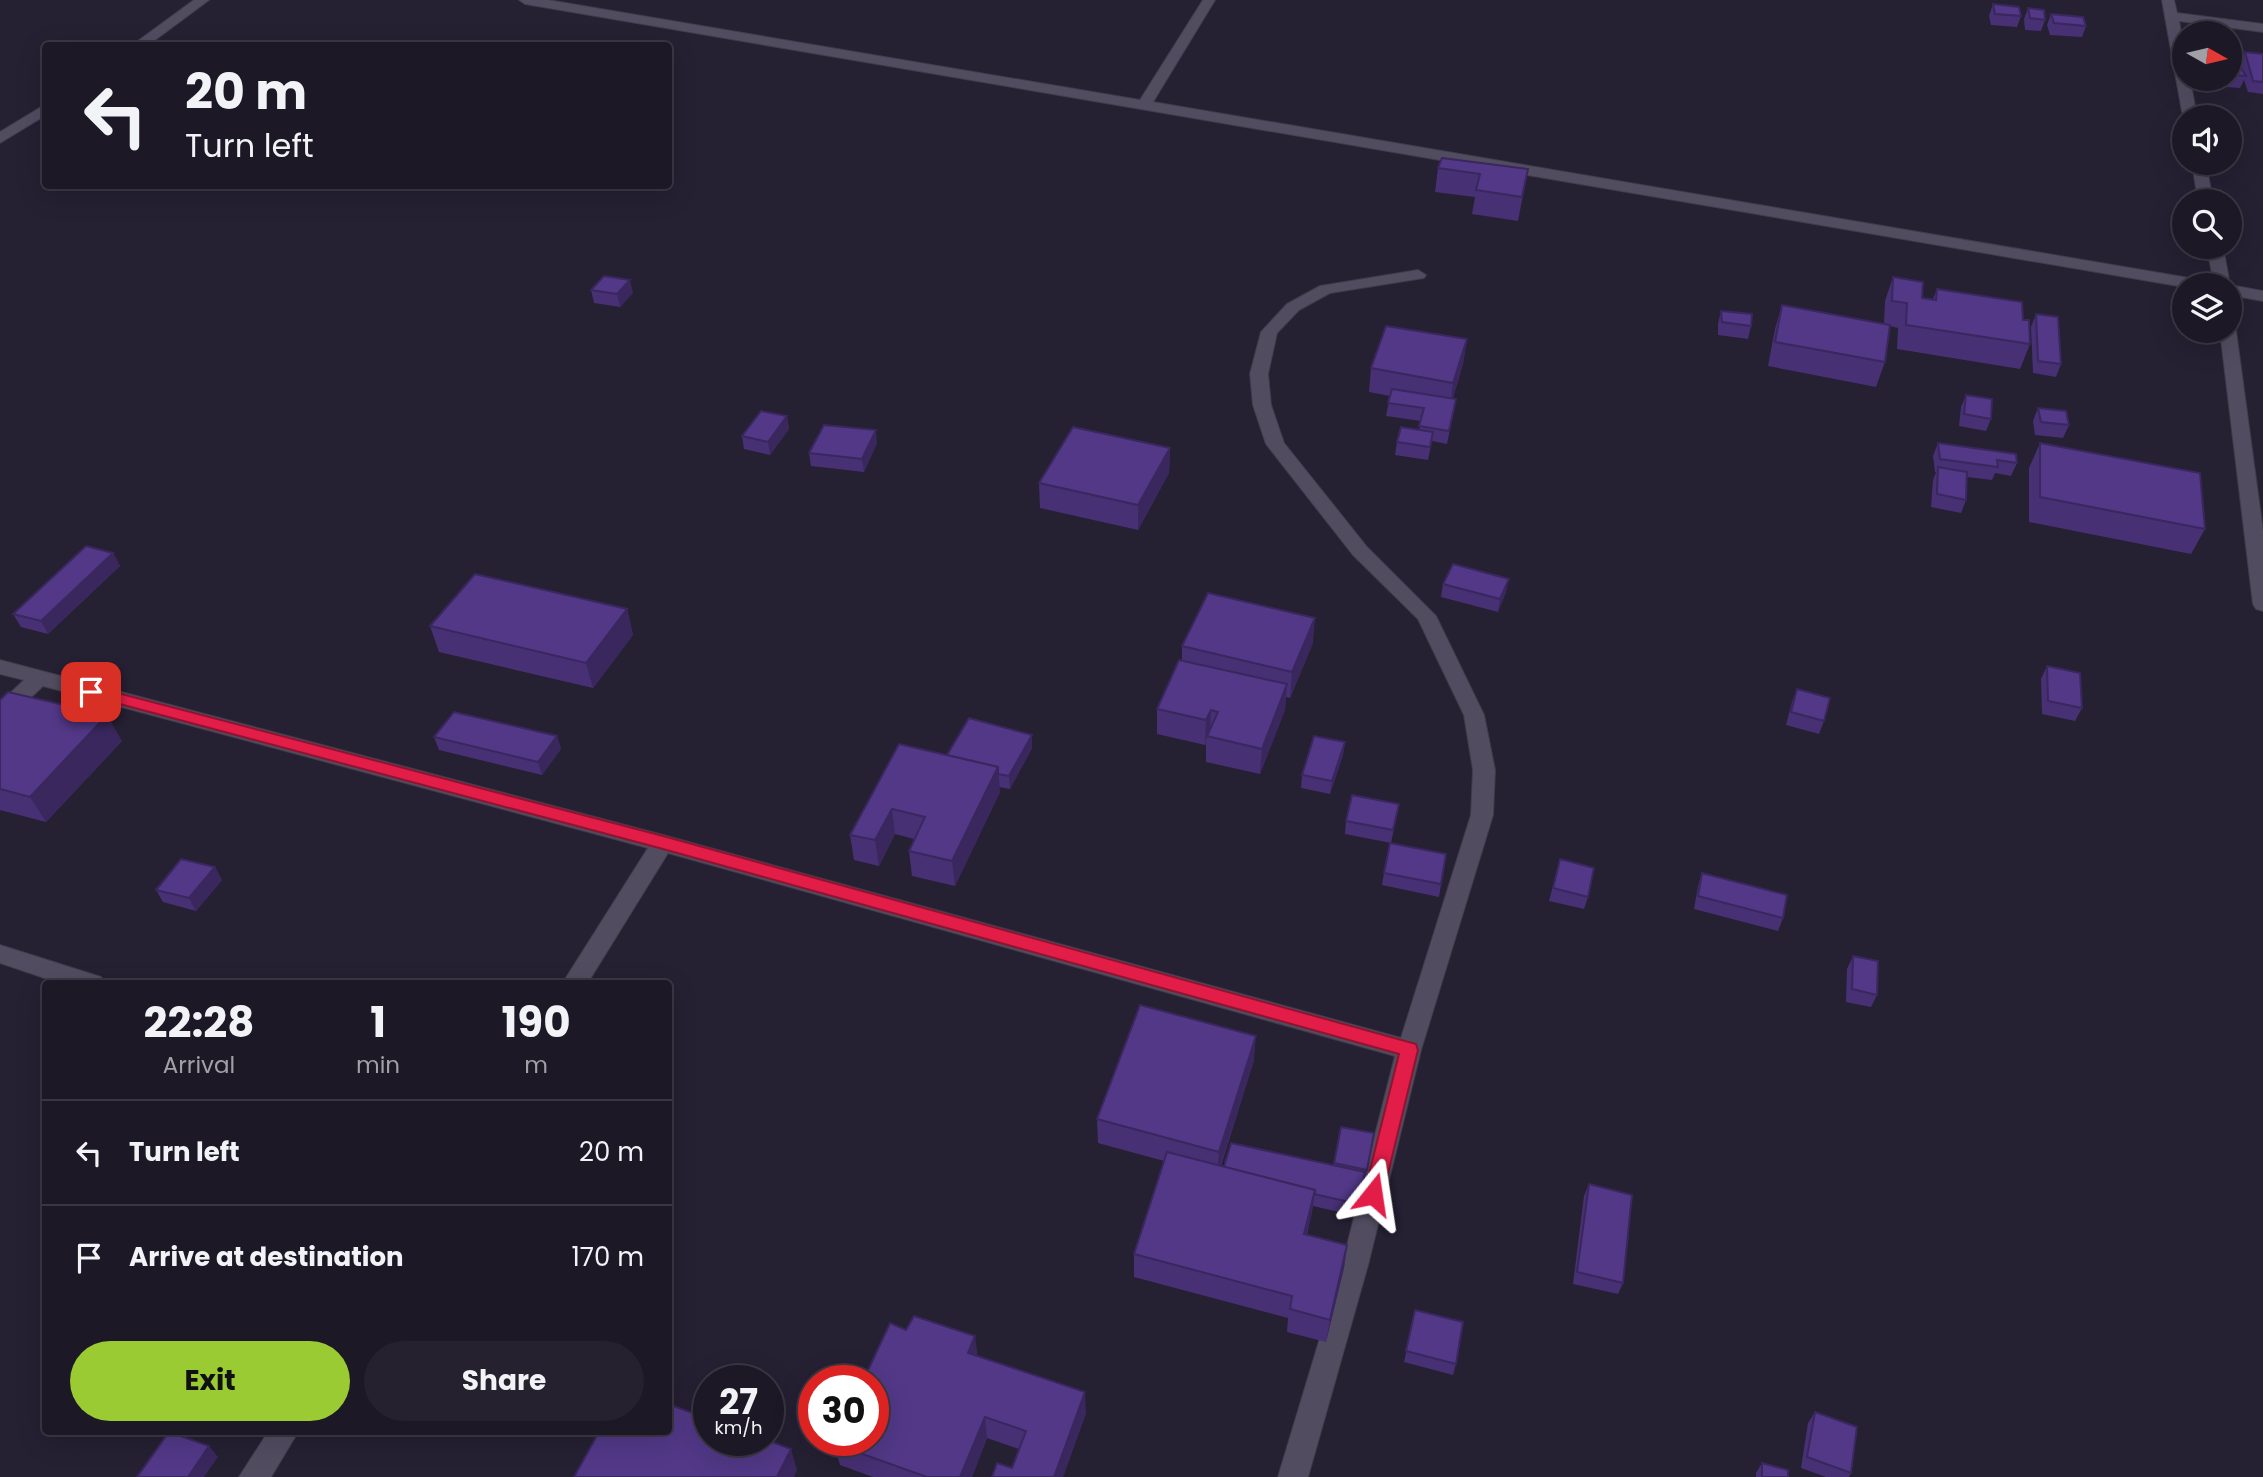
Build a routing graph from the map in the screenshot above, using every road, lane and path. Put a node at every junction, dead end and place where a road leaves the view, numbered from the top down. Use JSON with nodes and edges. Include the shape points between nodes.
{"nodes":[{"id":1,"x":203,"y":0,"type":"edge"},
{"id":2,"x":525,"y":0,"type":"edge"},
{"id":3,"x":1209,"y":0,"type":"edge"},
{"id":4,"x":2168,"y":0,"type":"edge"},
{"id":5,"x":2171,"y":16,"type":"junction"},
{"id":6,"x":2263,"y":27,"type":"edge"},
{"id":7,"x":143,"y":42,"type":"edge"},
{"id":8,"x":1144,"y":105,"type":"junction"},
{"id":9,"x":2188,"y":105,"type":"edge"},
{"id":10,"x":42,"y":111,"type":"edge"},
{"id":11,"x":0,"y":139,"type":"edge"},
{"id":12,"x":1418,"y":275,"type":"dead end"},
{"id":13,"x":2172,"y":280,"type":"edge"},
{"id":14,"x":2242,"y":292,"type":"edge"},
{"id":15,"x":2263,"y":296,"type":"edge"},
{"id":16,"x":2230,"y":343,"type":"edge"},
{"id":17,"x":2263,"y":604,"type":"edge"},
{"id":18,"x":0,"y":667,"type":"edge"},
{"id":19,"x":39,"y":678,"type":"junction"},
{"id":20,"x":0,"y":715,"type":"edge"},
{"id":21,"x":663,"y":843,"type":"junction"},
{"id":22,"x":0,"y":954,"type":"edge"},
{"id":23,"x":81,"y":980,"type":"edge"},
{"id":24,"x":577,"y":980,"type":"edge"},
{"id":25,"x":1409,"y":1050,"type":"junction"},
{"id":26,"x":282,"y":1435,"type":"edge"},
{"id":27,"x":254,"y":1477,"type":"edge"},
{"id":28,"x":1293,"y":1477,"type":"edge"}],
"edges":[{"from":1,"to":7,"type":"street"},
{"from":2,"to":8,"type":"street"},
{"from":3,"to":8,"type":"street"},
{"from":4,"to":5,"type":"street"},
{"from":5,"to":6,"type":"street"},
{"from":5,"to":9,"type":"street"},
{"from":8,"to":13,"type":"street"},
{"from":10,"to":11,"type":"street"},
{"from":12,"to":25,"type":"street","via":[[1326,289],[1293,307],[1269,332],[1259,374],[1262,405],[1275,444],[1360,551],[1426,616],[1474,715],[1484,770],[1482,815]]},
{"from":14,"to":15,"type":"street"},
{"from":16,"to":17,"type":"street"},
{"from":18,"to":19,"type":"street"},
{"from":19,"to":20,"type":"street"},
{"from":19,"to":21,"type":"street"},
{"from":21,"to":24,"type":"street"},
{"from":21,"to":25,"type":"street"},
{"from":22,"to":23,"type":"street"},
{"from":25,"to":28,"type":"street","via":[[1339,1322]]},
{"from":26,"to":27,"type":"street"}]}
